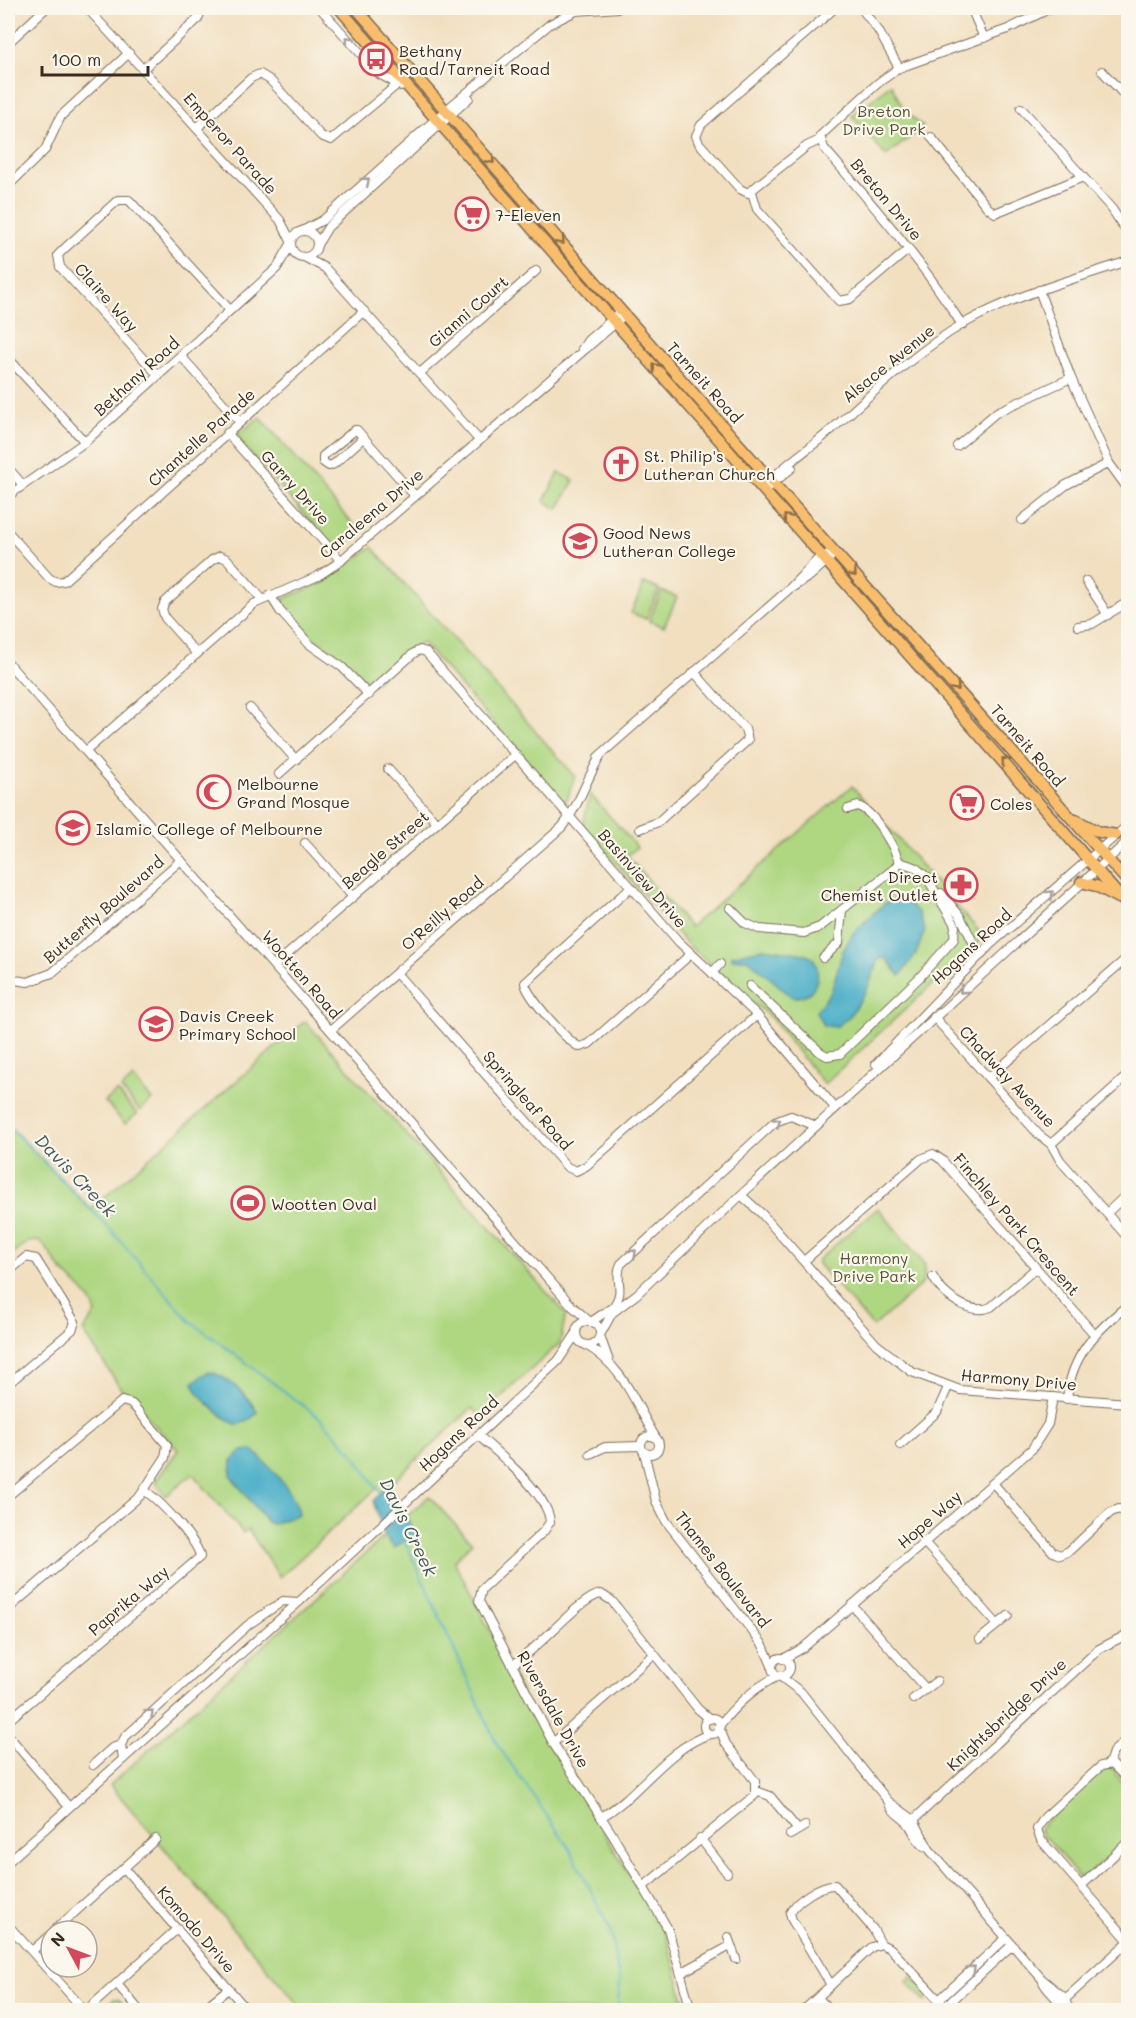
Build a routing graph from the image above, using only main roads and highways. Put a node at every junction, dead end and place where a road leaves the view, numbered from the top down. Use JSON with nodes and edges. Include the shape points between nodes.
{"nodes":[{"id":1,"x":339,"y":8,"type":"edge"},
{"id":2,"x":356,"y":8,"type":"edge"},
{"id":3,"x":1073,"y":819,"type":"junction"},
{"id":4,"x":1116,"y":835,"type":"road end"},
{"id":5,"x":1125,"y":878,"type":"edge"},
{"id":6,"x":1082,"y":882,"type":"road end"},
{"id":7,"x":1127,"y":903,"type":"edge"}],
"edges":[{"from":7,"to":1,"type":"main road","name":"Tarneit Road","one_way":true},
{"from":2,"to":3,"type":"main road","name":"Tarneit Road","one_way":true},
{"from":3,"to":4,"type":"main road","via":[[1099,832]]},
{"from":3,"to":5,"type":"main road","name":"Tarneit Road"},
{"from":6,"to":7,"type":"main road"}]}
